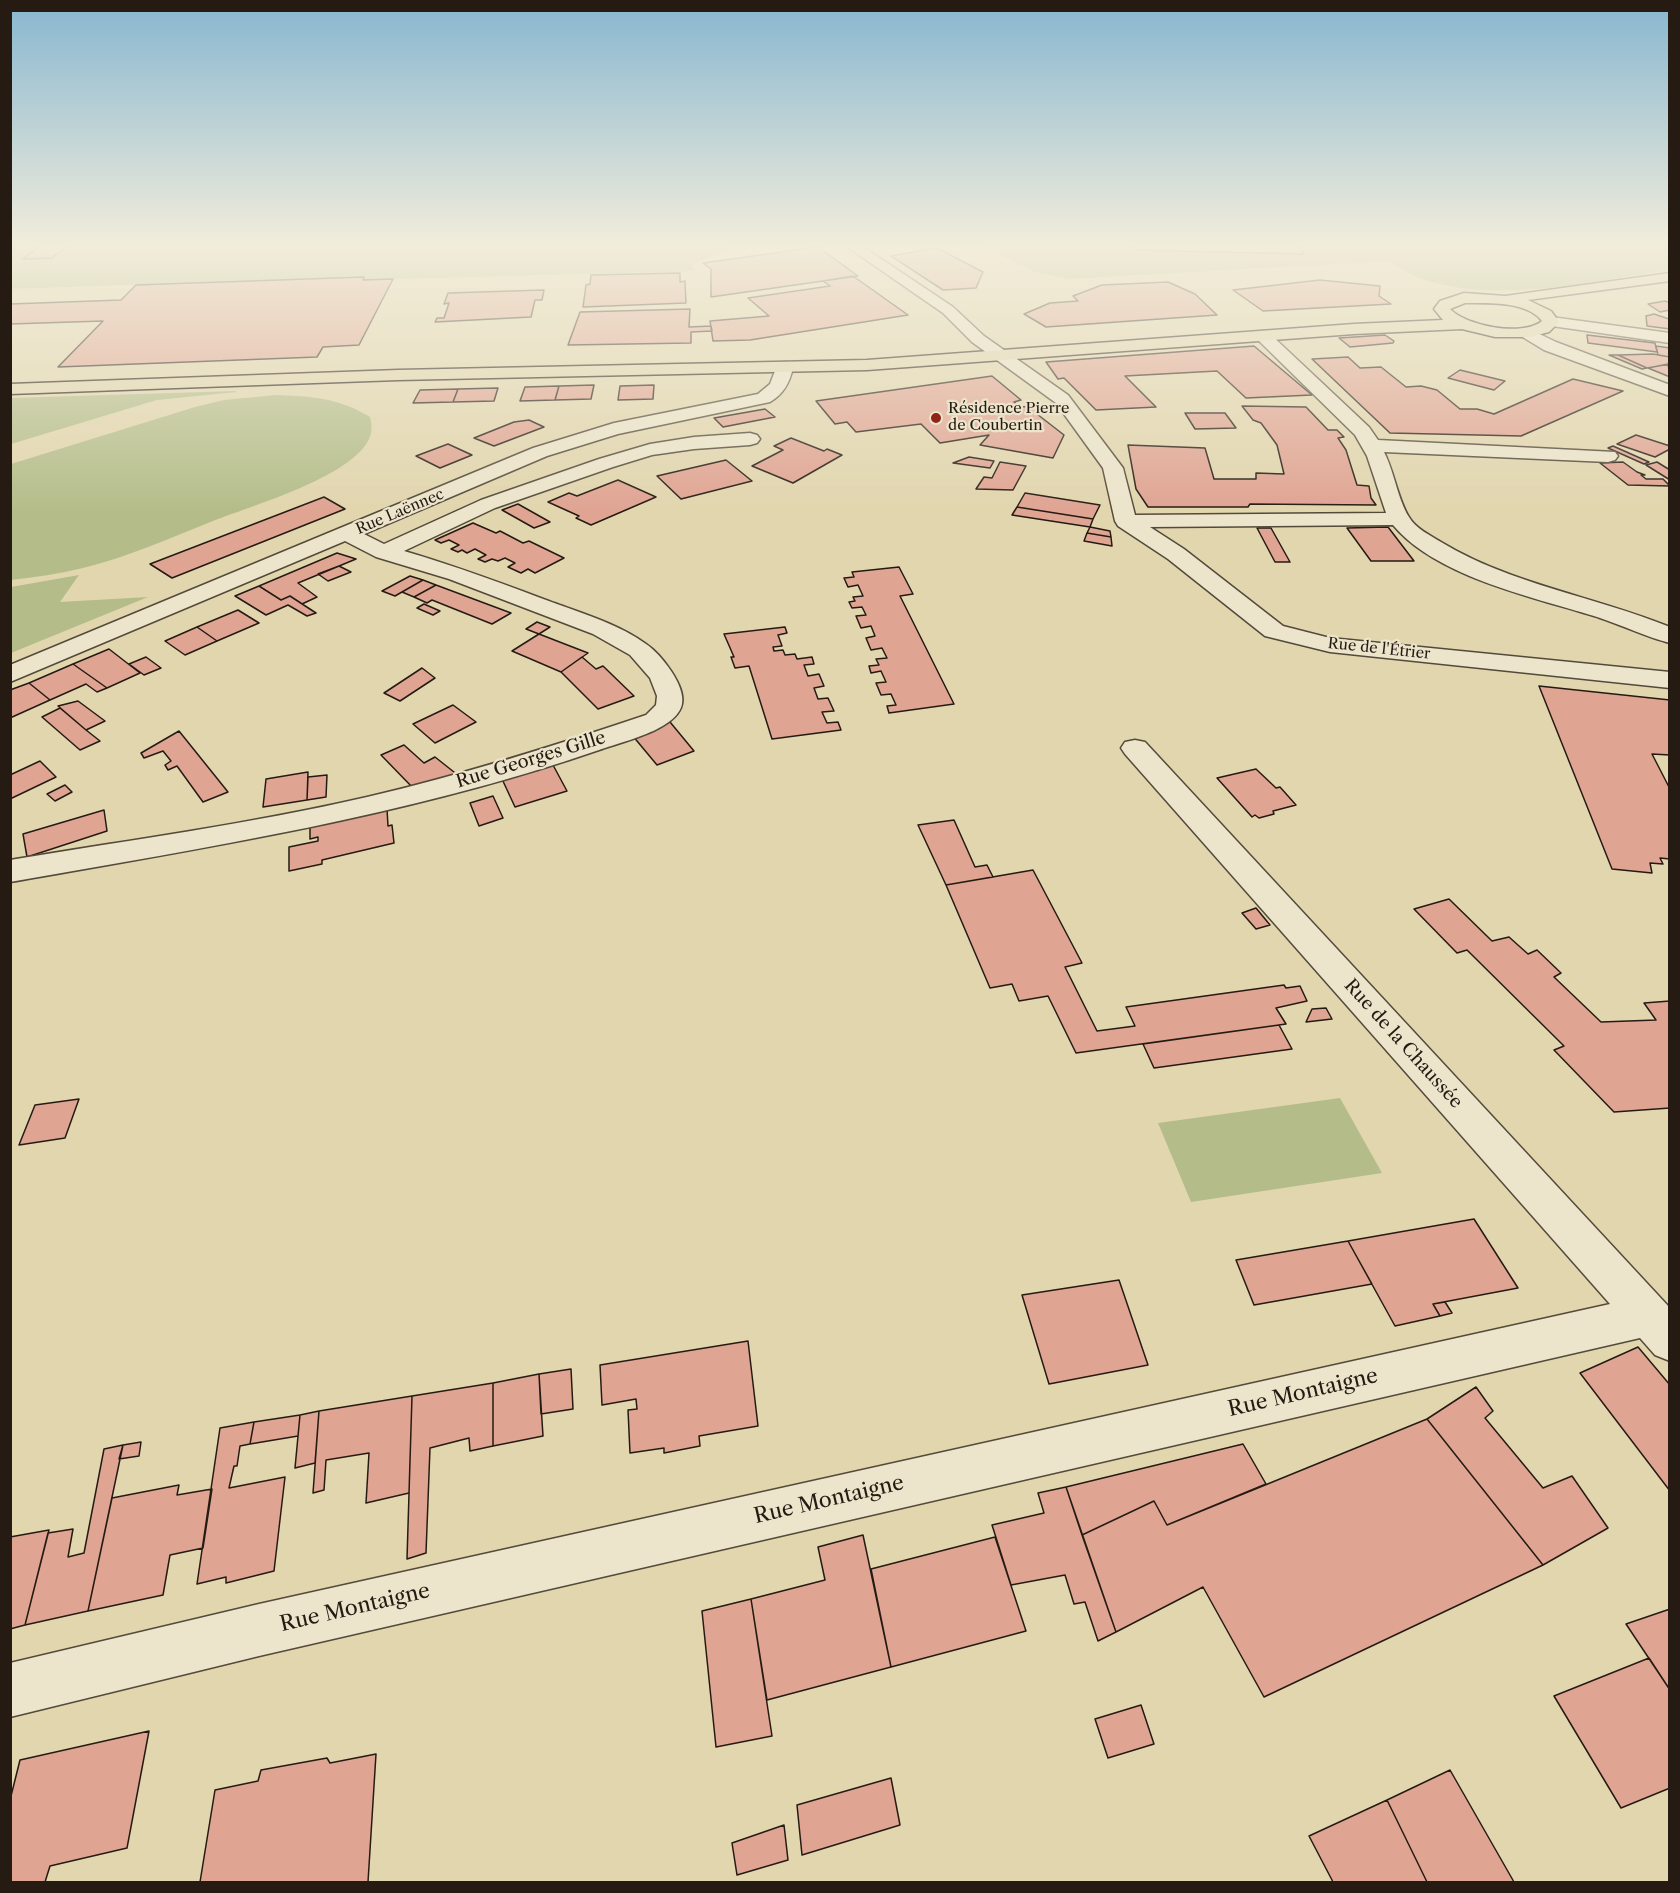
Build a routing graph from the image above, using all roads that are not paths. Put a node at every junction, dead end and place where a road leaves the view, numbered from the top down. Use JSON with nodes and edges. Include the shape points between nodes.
{"nodes":[{"id":1,"x":976,"y":334,"type":"edge"},
{"id":2,"x":1165,"y":334,"type":"edge"},
{"id":3,"x":1287,"y":334,"type":"edge"},
{"id":4,"x":1529,"y":334,"type":"edge"},
{"id":5,"x":1649,"y":334,"type":"edge"},
{"id":6,"x":1263,"y":336,"type":"junction"},
{"id":7,"x":1670,"y":338,"type":"edge"},
{"id":8,"x":994,"y":350,"type":"junction"},
{"id":9,"x":784,"y":367,"type":"junction"},
{"id":10,"x":10,"y":378,"type":"edge"},
{"id":11,"x":10,"y":389,"type":"edge"},
{"id":12,"x":1670,"y":391,"type":"edge"},
{"id":13,"x":750,"y":439,"type":"dead end"},
{"id":14,"x":1374,"y":446,"type":"junction"},
{"id":15,"x":1608,"y":456,"type":"dead end"},
{"id":16,"x":1399,"y":519,"type":"junction"},
{"id":17,"x":1126,"y":521,"type":"junction"},
{"id":18,"x":347,"y":534,"type":"junction"},
{"id":19,"x":384,"y":552,"type":"junction"},
{"id":20,"x":1670,"y":636,"type":"edge"},
{"id":21,"x":10,"y":674,"type":"edge"},
{"id":22,"x":1670,"y":680,"type":"edge"},
{"id":23,"x":1135,"y":748,"type":"dead end"},
{"id":24,"x":10,"y":871,"type":"edge"},
{"id":25,"x":1659,"y":1328,"type":"edge"},
{"id":26,"x":10,"y":1690,"type":"edge"}],
"edges":[{"from":1,"to":8,"type":"street"},
{"from":2,"to":8,"type":"main road"},
{"from":3,"to":6,"type":"main road"},
{"from":4,"to":12,"type":"street","via":[[1550,346]]},
{"from":5,"to":7,"type":"street"},
{"from":6,"to":8,"type":"main road"},
{"from":6,"to":14,"type":"street"},
{"from":8,"to":9,"type":"main road","via":[[867,365]]},
{"from":8,"to":10,"type":"main road"},
{"from":8,"to":17,"type":"street","via":[[1062,399],[1113,468]]},
{"from":9,"to":11,"type":"main road","via":[[387,375]]},
{"from":9,"to":18,"type":"street","name":"Rue Laënnec","via":[[774,393],[764,398],[573,441]]},
{"from":13,"to":19,"type":"street","via":[[650,450],[606,463],[488,504]]},
{"from":14,"to":15,"type":"street"},
{"from":14,"to":16,"type":"street"},
{"from":16,"to":17,"type":"street"},
{"from":16,"to":20,"type":"street","via":[[1445,556],[1478,573],[1639,622]]},
{"from":17,"to":22,"type":"street","name":"Rue de l'Étrier","via":[[1176,554],[1274,631],[1330,645]]},
{"from":18,"to":19,"type":"street","name":"Rue Georges Gille"},
{"from":18,"to":21,"type":"street","name":"Rue Laënnec"},
{"from":19,"to":24,"type":"street","name":"Rue Georges Gille","via":[[457,574],[602,629],[639,650],[662,676],[670,696],[669,707],[655,721],[562,753],[366,807]]},
{"from":23,"to":25,"type":"street","name":"Rue de la Chaussée"},
{"from":25,"to":26,"type":"street","name":"Rue Montaigne","via":[[259,1630]]}]}
